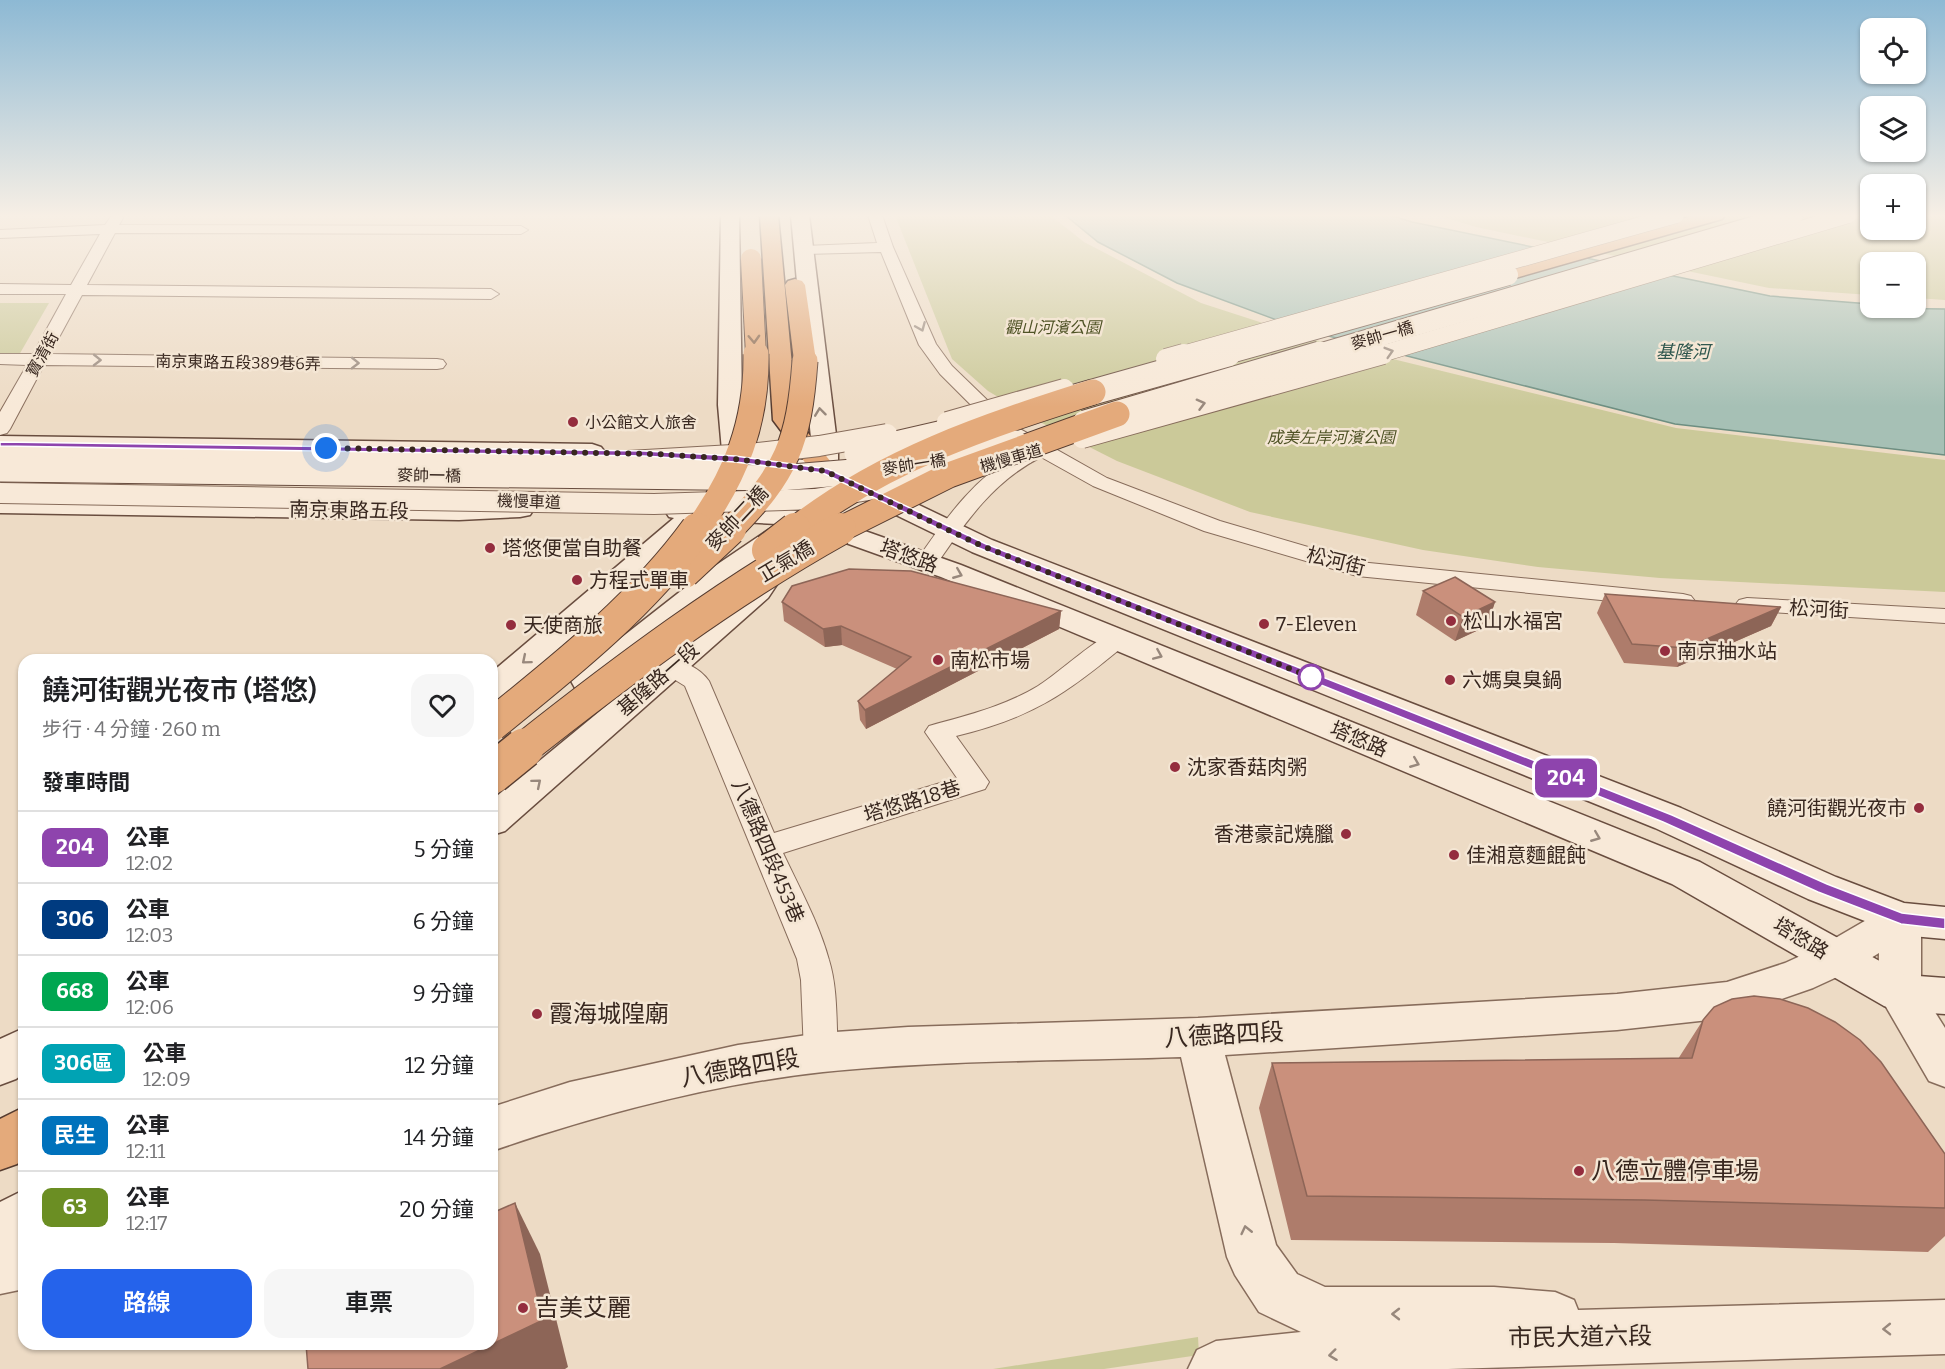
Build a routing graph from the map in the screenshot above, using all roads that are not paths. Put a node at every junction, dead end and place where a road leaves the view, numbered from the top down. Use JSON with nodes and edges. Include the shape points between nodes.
{"nodes":[{"id":1,"x":82,"y":279,"type":"edge"},
{"id":2,"x":730,"y":279,"type":"edge"},
{"id":3,"x":752,"y":279,"type":"edge"},
{"id":4,"x":774,"y":279,"type":"edge"},
{"id":5,"x":795,"y":279,"type":"edge"},
{"id":6,"x":808,"y":279,"type":"edge"},
{"id":7,"x":900,"y":279,"type":"edge"},
{"id":8,"x":1447,"y":279,"type":"edge"},
{"id":9,"x":1492,"y":279,"type":"edge"},
{"id":10,"x":1492,"y":279,"type":"edge"},
{"id":11,"x":1577,"y":279,"type":"edge"},
{"id":12,"x":1577,"y":279,"type":"edge"},
{"id":13,"x":1634,"y":279,"type":"edge"},
{"id":14,"x":0,"y":289,"type":"edge"},
{"id":15,"x":77,"y":289,"type":"junction"},
{"id":16,"x":491,"y":294,"type":"dead end"},
{"id":17,"x":0,"y":359,"type":"edge"},
{"id":18,"x":39,"y":360,"type":"junction"},
{"id":19,"x":437,"y":364,"type":"dead end"},
{"id":20,"x":1093,"y":392,"type":"joint"},
{"id":21,"x":1117,"y":414,"type":"joint"},
{"id":22,"x":0,"y":429,"type":"edge"},
{"id":23,"x":0,"y":444,"type":"edge"},
{"id":24,"x":1042,"y":450,"type":"junction"},
{"id":25,"x":0,"y":455,"type":"edge"},
{"id":26,"x":735,"y":459,"type":"junction"},
{"id":27,"x":0,"y":467,"type":"edge"},
{"id":28,"x":825,"y":471,"type":"junction"},
{"id":29,"x":0,"y":493,"type":"edge"},
{"id":30,"x":0,"y":505,"type":"edge"},
{"id":31,"x":698,"y":512,"type":"junction"},
{"id":32,"x":804,"y":519,"type":"junction"},
{"id":33,"x":950,"y":530,"type":"junction"},
{"id":34,"x":926,"y":563,"type":"junction"},
{"id":35,"x":1704,"y":603,"type":"edge"},
{"id":36,"x":1727,"y":604,"type":"edge"},
{"id":37,"x":1945,"y":616,"type":"edge"},
{"id":38,"x":1118,"y":638,"type":"junction"},
{"id":39,"x":673,"y":668,"type":"junction"},
{"id":40,"x":498,"y":684,"type":"edge"},
{"id":41,"x":498,"y":722,"type":"edge"},
{"id":42,"x":498,"y":722,"type":"edge"},
{"id":43,"x":498,"y":753,"type":"edge"},
{"id":44,"x":498,"y":768,"type":"edge"},
{"id":45,"x":498,"y":768,"type":"edge"},
{"id":46,"x":498,"y":816,"type":"edge"},
{"id":47,"x":765,"y":847,"type":"junction"},
{"id":48,"x":1901,"y":919,"type":"junction"},
{"id":49,"x":1945,"y":923,"type":"edge"},
{"id":50,"x":1835,"y":958,"type":"junction"},
{"id":51,"x":1899,"y":993,"type":"junction"},
{"id":52,"x":1945,"y":996,"type":"edge"},
{"id":53,"x":1198,"y":1037,"type":"junction"},
{"id":54,"x":18,"y":1052,"type":"edge"},
{"id":55,"x":821,"y":1053,"type":"junction"},
{"id":56,"x":0,"y":1065,"type":"edge"},
{"id":57,"x":1945,"y":1067,"type":"edge"},
{"id":58,"x":498,"y":1127,"type":"edge"},
{"id":59,"x":18,"y":1134,"type":"edge"},
{"id":60,"x":18,"y":1142,"type":"edge"},
{"id":61,"x":0,"y":1148,"type":"edge"},
{"id":62,"x":0,"y":1157,"type":"edge"},
{"id":63,"x":18,"y":1219,"type":"edge"},
{"id":64,"x":0,"y":1233,"type":"edge"},
{"id":65,"x":18,"y":1264,"type":"edge"},
{"id":66,"x":0,"y":1268,"type":"edge"},
{"id":67,"x":1945,"y":1328,"type":"edge"},
{"id":68,"x":1727,"y":1333,"type":"junction"},
{"id":69,"x":1216,"y":1369,"type":"edge"}],
"edges":[{"from":1,"to":15,"type":"street","name":"寶清街"},
{"from":2,"to":26,"type":"main road","via":[[730,405]]},
{"from":3,"to":42,"type":"highway","name":"麥帥二橋","one_way":true,"bridge":true,"via":[[755,378],[751,419],[732,474],[701,525],[652,585],[563,669]]},
{"from":4,"to":28,"type":"highway","via":[[785,420]]},
{"from":5,"to":41,"type":"highway","name":"麥帥二橋","bridge":true,"via":[[805,361],[802,401],[792,443],[772,480],[733,527],[670,586]]},
{"from":28,"to":6,"type":"main road","one_way":true},
{"from":7,"to":24,"type":"street","name":"松河街","one_way":true,"via":[[928,345],[946,370],[1006,429]]},
{"from":8,"to":25,"type":"street","bridge":true,"via":[[970,417],[828,447],[702,459],[611,462]]},
{"from":9,"to":20,"type":"highway","name":"麥帥一橋","bridge":true},
{"from":10,"to":27,"type":"main road","name":"麥帥一橋","bridge":true,"via":[[951,432],[864,452],[783,464],[563,471]]},
{"from":11,"to":27,"type":"main road","name":"麥帥一橋","bridge":true,"via":[[1019,442],[947,460],[878,470],[780,478],[673,478]]},
{"from":12,"to":21,"type":"highway","name":"麥帥一橋","bridge":true},
{"from":29,"to":13,"type":"street","name":"機慢車道","one_way":true,"bridge":true,"via":[[654,504],[814,499],[922,482],[1001,461],[1316,374]]},
{"from":14,"to":15,"type":"street"},
{"from":15,"to":16,"type":"street"},
{"from":15,"to":18,"type":"street","name":"寶清街"},
{"from":17,"to":18,"type":"street","name":"南京東路五段389巷6弄"},
{"from":18,"to":19,"type":"street","name":"南京東路五段389巷6弄","one_way":true},
{"from":18,"to":22,"type":"street","name":"寶清街"},
{"from":20,"to":44,"type":"highway","name":"正氣橋","bridge":true,"via":[[949,441],[834,500],[645,645]]},
{"from":21,"to":45,"type":"highway","name":"正氣橋","bridge":true,"via":[[1023,446],[925,486],[815,543],[717,603],[606,682]]},
{"from":23,"to":26,"type":"main road","via":[[644,453]]},
{"from":24,"to":33,"type":"street","via":[[1012,462],[980,489]]},
{"from":24,"to":35,"type":"street","name":"松河街","via":[[1100,482],[1212,526],[1357,569]]},
{"from":26,"to":28,"type":"main road"},
{"from":26,"to":31,"type":"main road"},
{"from":28,"to":32,"type":"main road"},
{"from":28,"to":33,"type":"main road","name":"塔悠路"},
{"from":30,"to":31,"type":"main road","name":"南京東路五段"},
{"from":31,"to":32,"type":"main road","name":"塔悠路"},
{"from":31,"to":40,"type":"main road","one_way":true},
{"from":32,"to":34,"type":"main road","name":"塔悠路"},
{"from":32,"to":39,"type":"main road","name":"基隆路一段","via":[[757,592]]},
{"from":32,"to":43,"type":"main road","via":[[710,582]]},
{"from":33,"to":34,"type":"street"},
{"from":33,"to":48,"type":"main road","name":"塔悠路","via":[[1668,818]]},
{"from":34,"to":38,"type":"main road","name":"塔悠路","one_way":true},
{"from":36,"to":37,"type":"street","name":"松河街"},
{"from":38,"to":47,"type":"street","name":"塔悠路18巷","via":[[1043,695],[1001,715],[938,732],[975,782]]},
{"from":38,"to":50,"type":"main road","name":"塔悠路","one_way":true,"via":[[1686,873]]},
{"from":46,"to":39,"type":"main road","name":"基隆路一段","one_way":true},
{"from":39,"to":47,"type":"street","name":"八德路四段453巷","via":[[696,681]]},
{"from":47,"to":55,"type":"street","name":"八德路四段453巷","via":[[813,958]]},
{"from":48,"to":49,"type":"main road"},
{"from":48,"to":50,"type":"main road","name":"八德路四段"},
{"from":48,"to":51,"type":"main road"},
{"from":50,"to":51,"type":"main road","name":"塔悠路"},
{"from":50,"to":53,"type":"main road","name":"八德路四段","via":[[1798,976],[1727,1000],[1617,1012]]},
{"from":51,"to":52,"type":"main road"},
{"from":51,"to":57,"type":"main road"},
{"from":53,"to":55,"type":"main road","name":"八德路四段","via":[[908,1046]]},
{"from":68,"to":53,"type":"main road","one_way":true,"via":[[1494,1314],[1323,1314],[1278,1293],[1252,1257]]},
{"from":54,"to":56,"type":"main road"},
{"from":55,"to":58,"type":"main road","name":"八德路四段","via":[[738,1065],[570,1103]]},
{"from":59,"to":61,"type":"highway"},
{"from":60,"to":62,"type":"main road"},
{"from":63,"to":64,"type":"main road"},
{"from":65,"to":66,"type":"main road"},
{"from":67,"to":68,"type":"main road","name":"市民大道六段","one_way":true},
{"from":68,"to":69,"type":"main road","name":"市民大道六段","one_way":true,"via":[[1464,1340]]}]}
